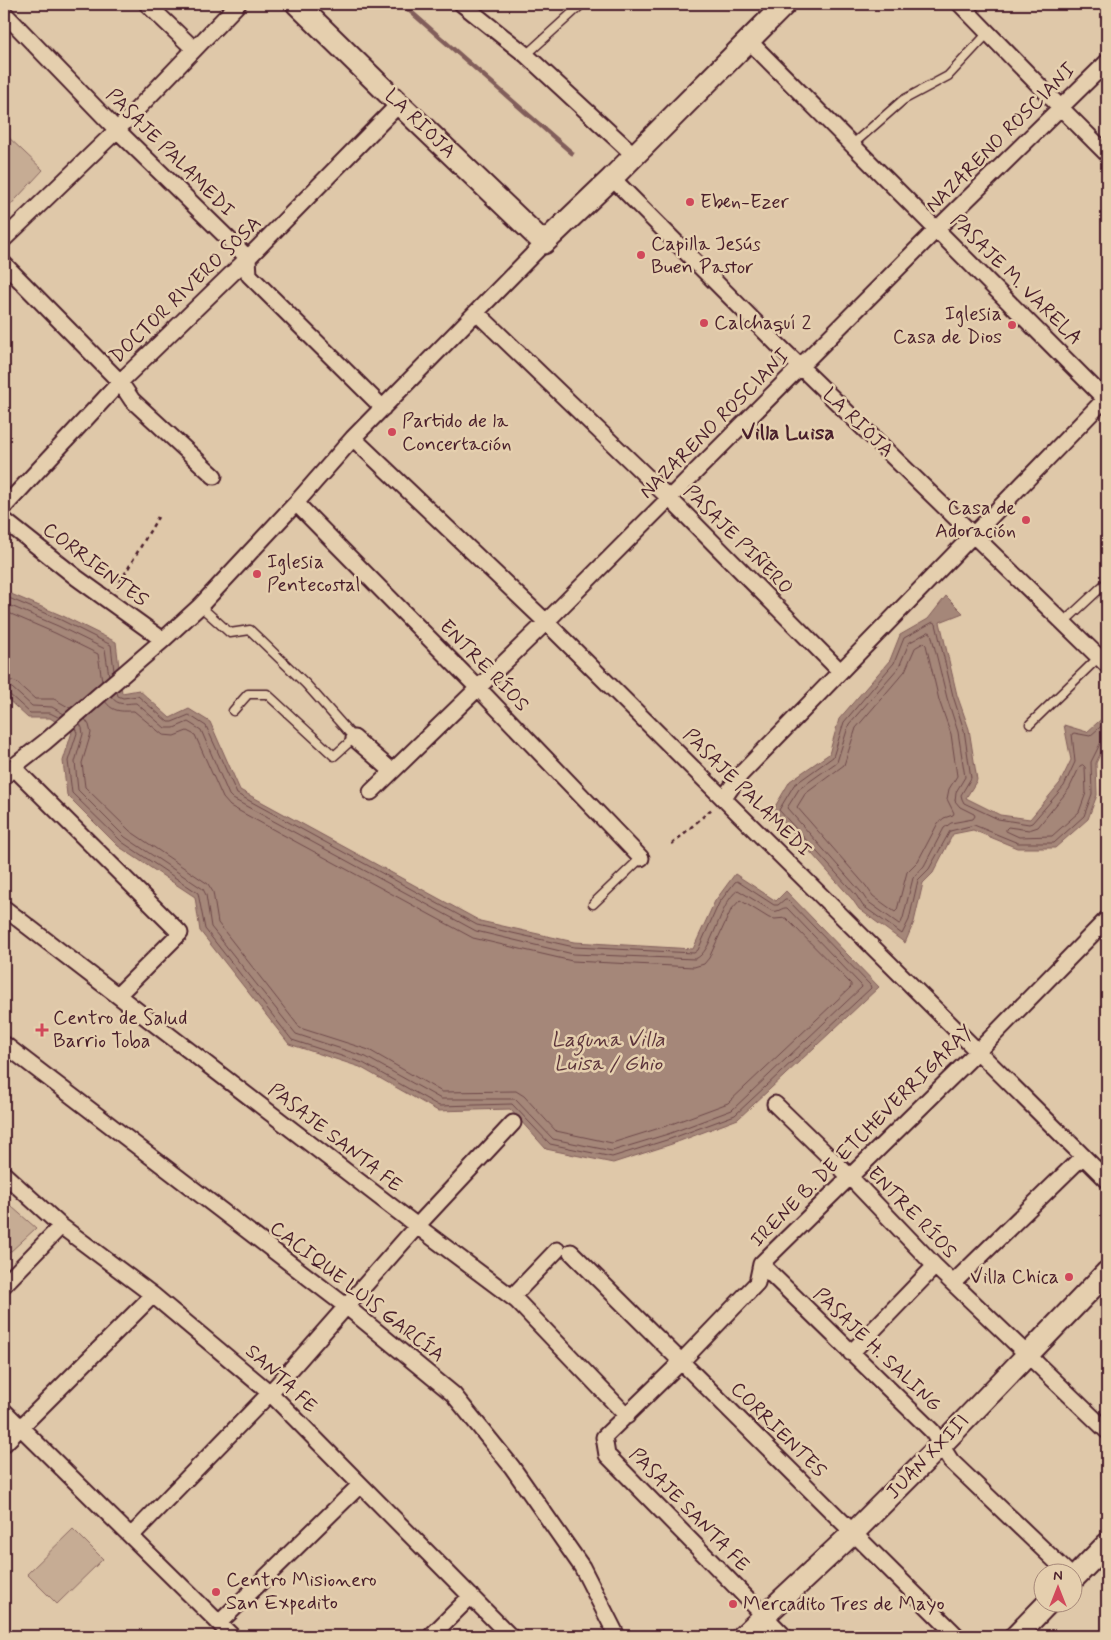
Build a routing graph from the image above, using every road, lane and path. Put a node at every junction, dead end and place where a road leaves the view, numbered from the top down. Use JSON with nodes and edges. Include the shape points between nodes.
{"nodes":[{"id":1,"x":147,"y":4,"type":"edge"},
{"id":2,"x":238,"y":4,"type":"edge"},
{"id":3,"x":297,"y":4,"type":"edge"},
{"id":4,"x":462,"y":4,"type":"edge"},
{"id":5,"x":582,"y":4,"type":"edge"},
{"id":6,"x":785,"y":4,"type":"edge"},
{"id":7,"x":960,"y":4,"type":"edge"},
{"id":8,"x":4,"y":13,"type":"edge"},
{"id":9,"x":989,"y":32,"type":"junction"},
{"id":10,"x":749,"y":41,"type":"junction"},
{"id":11,"x":194,"y":50,"type":"junction"},
{"id":12,"x":526,"y":55,"type":"junction"},
{"id":13,"x":1107,"y":62,"type":"edge"},
{"id":14,"x":399,"y":104,"type":"junction"},
{"id":15,"x":1060,"y":107,"type":"junction"},
{"id":16,"x":117,"y":130,"type":"junction"},
{"id":17,"x":853,"y":144,"type":"junction"},
{"id":18,"x":1107,"y":154,"type":"edge"},
{"id":19,"x":634,"y":155,"type":"junction"},
{"id":20,"x":612,"y":178,"type":"junction"},
{"id":21,"x":937,"y":229,"type":"junction"},
{"id":22,"x":4,"y":239,"type":"edge"},
{"id":23,"x":544,"y":242,"type":"junction"},
{"id":24,"x":248,"y":258,"type":"junction"},
{"id":25,"x":4,"y":264,"type":"edge"},
{"id":26,"x":477,"y":313,"type":"junction"},
{"id":27,"x":800,"y":366,"type":"junction"},
{"id":28,"x":120,"y":382,"type":"junction"},
{"id":29,"x":1106,"y":398,"type":"edge"},
{"id":30,"x":383,"y":408,"type":"junction"},
{"id":31,"x":353,"y":438,"type":"junction"},
{"id":32,"x":214,"y":476,"type":"dead end"},
{"id":33,"x":670,"y":499,"type":"junction"},
{"id":34,"x":296,"y":504,"type":"junction"},
{"id":35,"x":4,"y":507,"type":"edge"},
{"id":36,"x":158,"y":517,"type":"dead end"},
{"id":37,"x":4,"y":520,"type":"edge"},
{"id":38,"x":973,"y":534,"type":"junction"},
{"id":39,"x":1107,"y":582,"type":"edge"},
{"id":40,"x":109,"y":601,"type":"junction"},
{"id":41,"x":200,"y":606,"type":"junction"},
{"id":42,"x":546,"y":622,"type":"junction"},
{"id":43,"x":1064,"y":622,"type":"junction"},
{"id":44,"x":162,"y":640,"type":"junction"},
{"id":45,"x":1103,"y":661,"type":"edge"},
{"id":46,"x":840,"y":671,"type":"junction"},
{"id":47,"x":478,"y":688,"type":"junction"},
{"id":48,"x":233,"y":711,"type":"dead end"},
{"id":49,"x":1030,"y":724,"type":"dead end"},
{"id":50,"x":354,"y":738,"type":"junction"},
{"id":51,"x":392,"y":771,"type":"junction"},
{"id":52,"x":8,"y":772,"type":"edge"},
{"id":53,"x":371,"y":792,"type":"dead end"},
{"id":54,"x":724,"y":798,"type":"junction"},
{"id":55,"x":672,"y":844,"type":"dead end"},
{"id":56,"x":642,"y":858,"type":"joint"},
{"id":57,"x":593,"y":904,"type":"dead end"},
{"id":58,"x":4,"y":908,"type":"edge"},
{"id":59,"x":1105,"y":927,"type":"edge"},
{"id":60,"x":118,"y":995,"type":"junction"},
{"id":61,"x":4,"y":1044,"type":"edge"},
{"id":62,"x":976,"y":1052,"type":"junction"},
{"id":63,"x":776,"y":1104,"type":"dead end"},
{"id":64,"x":513,"y":1123,"type":"dead end"},
{"id":65,"x":1083,"y":1156,"type":"junction"},
{"id":66,"x":4,"y":1174,"type":"edge"},
{"id":67,"x":849,"y":1176,"type":"junction"},
{"id":68,"x":1107,"y":1180,"type":"edge"},
{"id":69,"x":61,"y":1226,"type":"junction"},
{"id":70,"x":417,"y":1226,"type":"junction"},
{"id":71,"x":761,"y":1264,"type":"junction"},
{"id":72,"x":935,"y":1266,"type":"junction"},
{"id":73,"x":1107,"y":1272,"type":"edge"},
{"id":74,"x":953,"y":1282,"type":"junction"},
{"id":75,"x":4,"y":1284,"type":"edge"},
{"id":76,"x":153,"y":1295,"type":"junction"},
{"id":77,"x":512,"y":1297,"type":"junction"},
{"id":78,"x":347,"y":1307,"type":"junction"},
{"id":79,"x":851,"y":1353,"type":"junction"},
{"id":80,"x":1027,"y":1354,"type":"junction"},
{"id":81,"x":682,"y":1362,"type":"junction"},
{"id":82,"x":270,"y":1393,"type":"junction"},
{"id":83,"x":4,"y":1411,"type":"edge"},
{"id":84,"x":627,"y":1416,"type":"junction"},
{"id":85,"x":20,"y":1427,"type":"junction"},
{"id":86,"x":1107,"y":1432,"type":"edge"},
{"id":87,"x":4,"y":1444,"type":"edge"},
{"id":88,"x":941,"y":1445,"type":"junction"},
{"id":89,"x":607,"y":1455,"type":"joint"},
{"id":90,"x":360,"y":1485,"type":"junction"},
{"id":91,"x":853,"y":1533,"type":"junction"},
{"id":92,"x":131,"y":1536,"type":"junction"},
{"id":93,"x":1107,"y":1544,"type":"edge"},
{"id":94,"x":1056,"y":1562,"type":"edge"},
{"id":95,"x":1084,"y":1568,"type":"edge"},
{"id":96,"x":471,"y":1596,"type":"junction"},
{"id":97,"x":1039,"y":1612,"type":"edge"},
{"id":98,"x":765,"y":1617,"type":"junction"},
{"id":99,"x":219,"y":1623,"type":"junction"},
{"id":100,"x":232,"y":1636,"type":"edge"},
{"id":101,"x":431,"y":1636,"type":"edge"},
{"id":102,"x":510,"y":1636,"type":"edge"},
{"id":103,"x":617,"y":1636,"type":"edge"},
{"id":104,"x":743,"y":1636,"type":"edge"},
{"id":105,"x":784,"y":1636,"type":"edge"},
{"id":106,"x":956,"y":1636,"type":"edge"},
{"id":107,"x":1016,"y":1636,"type":"edge"}],
"edges":[{"from":1,"to":11,"type":"street"},
{"from":2,"to":11,"type":"street"},
{"from":3,"to":14,"type":"street","name":"LA RIOJA"},
{"from":4,"to":12,"type":"street"},
{"from":5,"to":12,"type":"lane"},
{"from":6,"to":10,"type":"street"},
{"from":7,"to":9,"type":"street"},
{"from":8,"to":16,"type":"street","name":"PASAJE PALAMEDI"},
{"from":9,"to":15,"type":"street"},
{"from":9,"to":17,"type":"lane","via":[[948,76],[903,100]]},
{"from":10,"to":17,"type":"street","name":"PASAJE M. VARELA"},
{"from":10,"to":19,"type":"street"},
{"from":11,"to":16,"type":"street"},
{"from":12,"to":19,"type":"street"},
{"from":13,"to":15,"type":"street","name":"NAZARENO ROSCIANI"},
{"from":14,"to":23,"type":"street","name":"LA RIOJA"},
{"from":14,"to":24,"type":"street","name":"DOCTOR RIVERO SOSA"},
{"from":15,"to":18,"type":"street"},
{"from":15,"to":21,"type":"street","name":"NAZARENO ROSCIANI"},
{"from":16,"to":22,"type":"street"},
{"from":16,"to":24,"type":"street","name":"PASAJE PALAMEDI"},
{"from":17,"to":21,"type":"street","name":"PASAJE M. VARELA"},
{"from":19,"to":20,"type":"street"},
{"from":20,"to":23,"type":"street"},
{"from":20,"to":27,"type":"street","name":"LA RIOJA"},
{"from":21,"to":27,"type":"street","name":"NAZARENO ROSCIANI"},
{"from":21,"to":29,"type":"street","name":"PASAJE M. VARELA"},
{"from":23,"to":26,"type":"street"},
{"from":24,"to":28,"type":"street","name":"DOCTOR RIVERO SOSA"},
{"from":24,"to":30,"type":"street","name":"PASAJE PALAMEDI","via":[[249,275]]},
{"from":25,"to":28,"type":"street"},
{"from":26,"to":30,"type":"street"},
{"from":26,"to":33,"type":"street","name":"PASAJE PIÑERO"},
{"from":27,"to":33,"type":"street","name":"NAZARENO ROSCIANI"},
{"from":27,"to":38,"type":"street","name":"LA RIOJA"},
{"from":28,"to":32,"type":"street","via":[[132,400]]},
{"from":28,"to":35,"type":"street","name":"DOCTOR RIVERO SOSA"},
{"from":29,"to":38,"type":"street"},
{"from":30,"to":31,"type":"street"},
{"from":31,"to":34,"type":"street"},
{"from":31,"to":42,"type":"street","name":"PASAJE PALAMEDI"},
{"from":33,"to":42,"type":"street","name":"NAZARENO ROSCIANI"},
{"from":33,"to":46,"type":"street","name":"PASAJE PIÑERO"},
{"from":34,"to":41,"type":"street"},
{"from":34,"to":47,"type":"street","name":"ENTRE RÍOS"},
{"from":36,"to":40,"type":"path"},
{"from":37,"to":40,"type":"street","name":"CORRIENTES"},
{"from":38,"to":43,"type":"street","name":"LA RIOJA"},
{"from":38,"to":46,"type":"street"},
{"from":39,"to":43,"type":"lane"},
{"from":40,"to":44,"type":"street","name":"CORRIENTES"},
{"from":41,"to":44,"type":"street"},
{"from":41,"to":50,"type":"lane","via":[[230,633],[250,630],[306,684]]},
{"from":42,"to":47,"type":"street","name":"NAZARENO ROSCIANI"},
{"from":42,"to":54,"type":"street","name":"PASAJE PALAMEDI"},
{"from":43,"to":45,"type":"street","name":"LA RIOJA"},
{"from":44,"to":52,"type":"street"},
{"from":45,"to":49,"type":"lane"},
{"from":46,"to":54,"type":"street","via":[[740,775]]},
{"from":47,"to":51,"type":"street","name":"NAZARENO ROSCIANI"},
{"from":47,"to":56,"type":"street","name":"ENTRE RÍOS"},
{"from":48,"to":50,"type":"lane","via":[[248,694],[267,694],[334,756]]},
{"from":50,"to":51,"type":"street"},
{"from":51,"to":53,"type":"street","name":"NAZARENO ROSCIANI"},
{"from":52,"to":60,"type":"street","via":[[180,933]]},
{"from":54,"to":55,"type":"path"},
{"from":54,"to":62,"type":"street","name":"PASAJE PALAMEDI"},
{"from":56,"to":57,"type":"lane"},
{"from":58,"to":60,"type":"street","name":"PASAJE SANTA FE"},
{"from":59,"to":62,"type":"street","name":"IRENE B. DE ETCHEVERRIGARAY"},
{"from":60,"to":70,"type":"street","name":"PASAJE SANTA FE"},
{"from":61,"to":78,"type":"street","name":"CACIQUE LUIS GARCÍA"},
{"from":62,"to":65,"type":"street","name":"PASAJE PALAMEDI"},
{"from":62,"to":67,"type":"street","name":"IRENE B. DE ETCHEVERRIGARAY"},
{"from":63,"to":67,"type":"street","name":"ENTRE RÍOS"},
{"from":64,"to":70,"type":"street"},
{"from":65,"to":68,"type":"street","name":"PASAJE PALAMEDI"},
{"from":65,"to":74,"type":"street"},
{"from":66,"to":69,"type":"street","name":"SANTA FE"},
{"from":67,"to":71,"type":"street","name":"IRENE B. DE ETCHEVERRIGARAY"},
{"from":67,"to":72,"type":"street","name":"ENTRE RÍOS"},
{"from":69,"to":75,"type":"street"},
{"from":69,"to":76,"type":"street","name":"SANTA FE"},
{"from":70,"to":77,"type":"street","name":"PASAJE SANTA FE"},
{"from":70,"to":78,"type":"street"},
{"from":71,"to":79,"type":"street","name":"PASAJE H. SALING"},
{"from":71,"to":81,"type":"street","name":"IRENE B. DE ETCHEVERRIGARAY","via":[[757,1283]]},
{"from":72,"to":74,"type":"street","name":"ENTRE RÍOS"},
{"from":72,"to":79,"type":"street"},
{"from":73,"to":80,"type":"street","name":"JUAN XXIII"},
{"from":74,"to":80,"type":"street","name":"ENTRE RÍOS"},
{"from":76,"to":82,"type":"street","name":"SANTA FE"},
{"from":76,"to":85,"type":"street"},
{"from":77,"to":81,"type":"street","name":"CORRIENTES","via":[[564,1251]]},
{"from":77,"to":84,"type":"street","name":"PASAJE SANTA FE"},
{"from":78,"to":82,"type":"street"},
{"from":78,"to":103,"type":"street","name":"CACIQUE LUIS GARCÍA","via":[[453,1394],[465,1408],[512,1467],[582,1567]]},
{"from":79,"to":88,"type":"street","name":"PASAJE H. SALING","via":[[932,1431]]},
{"from":80,"to":86,"type":"street","name":"ENTRE RÍOS"},
{"from":80,"to":88,"type":"street","name":"JUAN XXIII"},
{"from":81,"to":84,"type":"street","name":"IRENE B. DE ETCHEVERRIGARAY"},
{"from":81,"to":91,"type":"street","name":"CORRIENTES"},
{"from":82,"to":90,"type":"street","name":"SANTA FE"},
{"from":82,"to":92,"type":"street"},
{"from":83,"to":85,"type":"street"},
{"from":84,"to":89,"type":"street","name":"IRENE B. DE ETCHEVERRIGARAY","via":[[604,1437]]},
{"from":85,"to":87,"type":"street"},
{"from":85,"to":92,"type":"street"},
{"from":88,"to":91,"type":"street","name":"JUAN XXIII"},
{"from":88,"to":94,"type":"street","name":"PASAJE H. SALING","via":[[951,1462]]},
{"from":89,"to":98,"type":"street","name":"PASAJE SANTA FE"},
{"from":90,"to":96,"type":"street","name":"SANTA FE"},
{"from":90,"to":99,"type":"street"},
{"from":91,"to":98,"type":"street","name":"JUAN XXIII"},
{"from":91,"to":106,"type":"street","name":"CORRIENTES"},
{"from":92,"to":99,"type":"street"},
{"from":93,"to":95,"type":"street"},
{"from":96,"to":101,"type":"street"},
{"from":96,"to":102,"type":"street","name":"SANTA FE"},
{"from":97,"to":107,"type":"street"},
{"from":98,"to":104,"type":"street","name":"JUAN XXIII"},
{"from":98,"to":105,"type":"street","name":"PASAJE SANTA FE"},
{"from":99,"to":100,"type":"street"}]}
